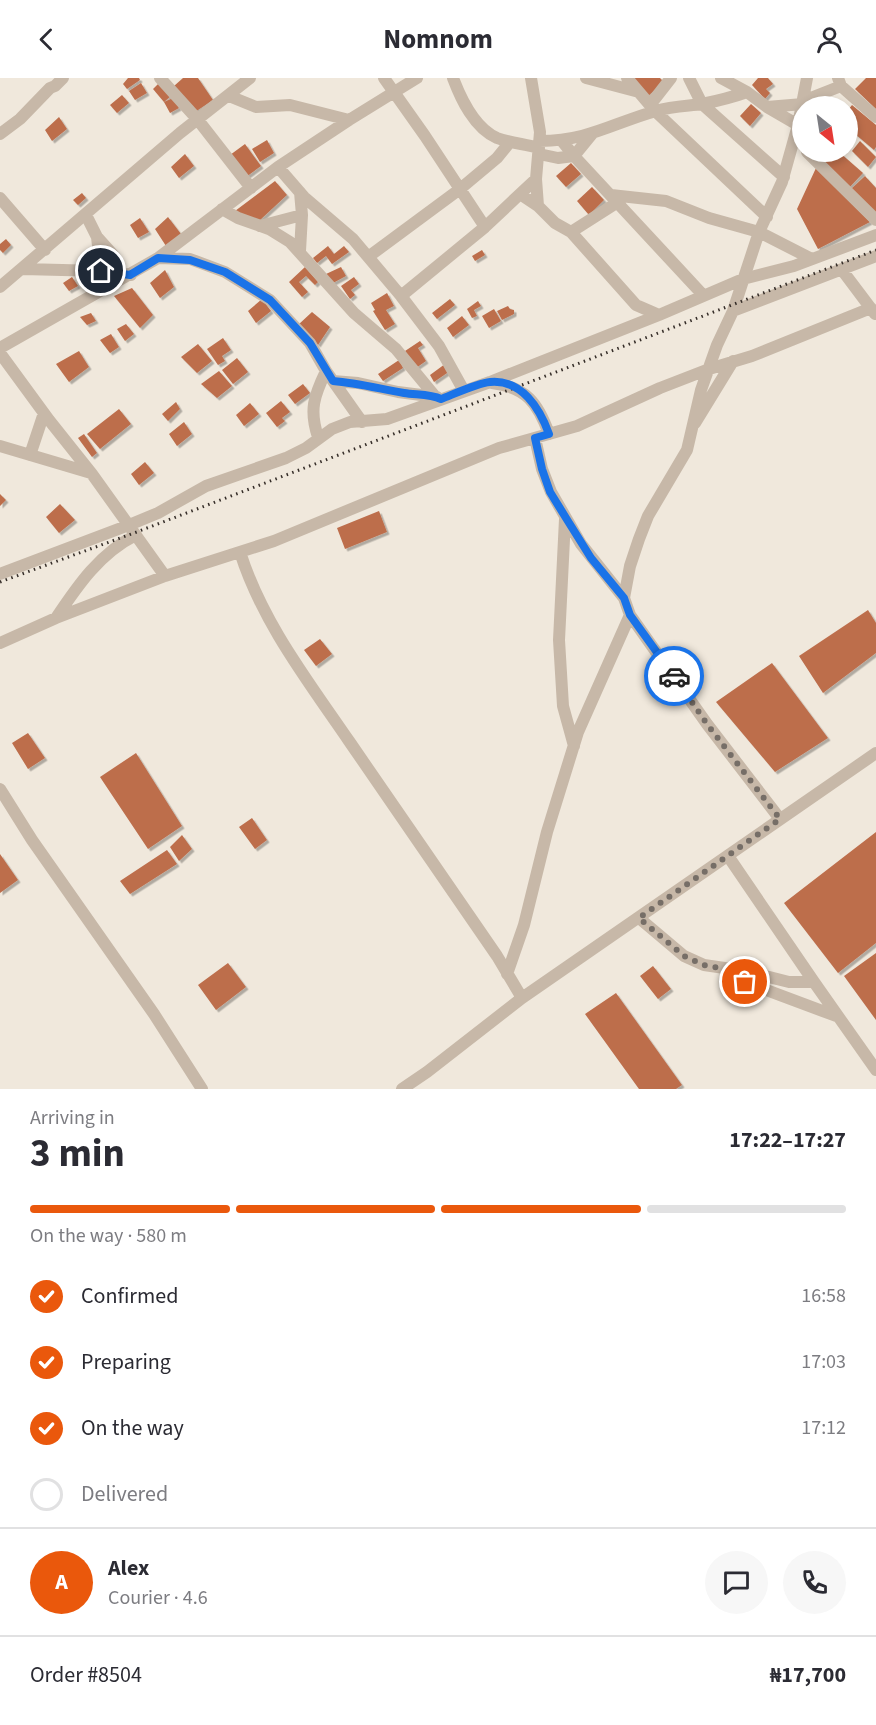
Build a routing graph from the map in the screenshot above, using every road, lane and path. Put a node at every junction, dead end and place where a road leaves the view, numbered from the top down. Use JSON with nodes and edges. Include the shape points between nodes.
{"nodes":[{"id":1,"x":63,"y":78,"type":"edge"},
{"id":2,"x":160,"y":78,"type":"edge"},
{"id":3,"x":250,"y":78,"type":"edge"},
{"id":4,"x":384,"y":78,"type":"edge"},
{"id":5,"x":417,"y":78,"type":"edge"},
{"id":6,"x":453,"y":78,"type":"edge"},
{"id":7,"x":531,"y":78,"type":"edge"},
{"id":8,"x":586,"y":78,"type":"edge"},
{"id":9,"x":627,"y":78,"type":"edge"},
{"id":10,"x":671,"y":78,"type":"edge"},
{"id":11,"x":688,"y":78,"type":"edge"},
{"id":12,"x":721,"y":78,"type":"edge"},
{"id":13,"x":807,"y":78,"type":"edge"},
{"id":14,"x":841,"y":81,"type":"edge"},
{"id":15,"x":50,"y":83,"type":"edge"},
{"id":16,"x":394,"y":92,"type":"junction"},
{"id":17,"x":639,"y":92,"type":"junction"},
{"id":18,"x":747,"y":92,"type":"junction"},
{"id":19,"x":229,"y":96,"type":"junction"},
{"id":20,"x":804,"y":96,"type":"edge"},
{"id":21,"x":815,"y":96,"type":"edge"},
{"id":22,"x":702,"y":104,"type":"junction"},
{"id":23,"x":792,"y":104,"type":"edge"},
{"id":24,"x":767,"y":107,"type":"junction"},
{"id":25,"x":653,"y":108,"type":"junction"},
{"id":26,"x":876,"y":117,"type":"edge"},
{"id":27,"x":198,"y":120,"type":"junction"},
{"id":28,"x":349,"y":120,"type":"junction"},
{"id":29,"x":792,"y":122,"type":"edge"},
{"id":30,"x":0,"y":134,"type":"edge"},
{"id":31,"x":592,"y":134,"type":"junction"},
{"id":32,"x":562,"y":141,"type":"junction"},
{"id":33,"x":510,"y":142,"type":"junction"},
{"id":34,"x":539,"y":147,"type":"junction"},
{"id":35,"x":574,"y":156,"type":"junction"},
{"id":36,"x":558,"y":158,"type":"junction"},
{"id":37,"x":792,"y":158,"type":"edge"},
{"id":38,"x":817,"y":162,"type":"edge"},
{"id":39,"x":278,"y":167,"type":"junction"},
{"id":40,"x":784,"y":177,"type":"junction"},
{"id":41,"x":536,"y":178,"type":"junction"},
{"id":42,"x":250,"y":188,"type":"junction"},
{"id":43,"x":460,"y":189,"type":"junction"},
{"id":44,"x":300,"y":192,"type":"junction"},
{"id":45,"x":520,"y":194,"type":"junction"},
{"id":46,"x":0,"y":198,"type":"edge"},
{"id":47,"x":615,"y":198,"type":"junction"},
{"id":48,"x":313,"y":205,"type":"junction"},
{"id":49,"x":538,"y":207,"type":"junction"},
{"id":50,"x":222,"y":208,"type":"junction"},
{"id":51,"x":86,"y":215,"type":"junction"},
{"id":52,"x":302,"y":215,"type":"junction"},
{"id":53,"x":767,"y":217,"type":"junction"},
{"id":54,"x":876,"y":220,"type":"edge"},
{"id":55,"x":75,"y":224,"type":"junction"},
{"id":56,"x":260,"y":226,"type":"junction"},
{"id":57,"x":485,"y":227,"type":"junction"},
{"id":58,"x":571,"y":231,"type":"junction"},
{"id":59,"x":759,"y":232,"type":"junction"},
{"id":60,"x":96,"y":233,"type":"junction"},
{"id":61,"x":876,"y":235,"type":"edge"},
{"id":62,"x":282,"y":236,"type":"junction"},
{"id":63,"x":45,"y":250,"type":"junction"},
{"id":64,"x":300,"y":252,"type":"junction"},
{"id":65,"x":876,"y":256,"type":"edge"},
{"id":66,"x":368,"y":257,"type":"junction"},
{"id":67,"x":158,"y":258,"type":"junction"},
{"id":68,"x":812,"y":259,"type":"junction"},
{"id":69,"x":22,"y":269,"type":"junction"},
{"id":70,"x":842,"y":270,"type":"junction"},
{"id":71,"x":101,"y":271,"type":"junction"},
{"id":72,"x":126,"y":274,"type":"junction"},
{"id":73,"x":743,"y":279,"type":"junction"},
{"id":74,"x":0,"y":287,"type":"edge"},
{"id":75,"x":703,"y":295,"type":"junction"},
{"id":76,"x":401,"y":296,"type":"junction"},
{"id":77,"x":733,"y":311,"type":"junction"},
{"id":78,"x":874,"y":311,"type":"edge"},
{"id":79,"x":659,"y":315,"type":"junction"},
{"id":80,"x":0,"y":348,"type":"edge"},
{"id":81,"x":0,"y":353,"type":"edge"},
{"id":82,"x":733,"y":361,"type":"junction"},
{"id":83,"x":709,"y":369,"type":"junction"},
{"id":84,"x":329,"y":376,"type":"junction"},
{"id":85,"x":490,"y":382,"type":"junction"},
{"id":86,"x":464,"y":391,"type":"junction"},
{"id":87,"x":437,"y":397,"type":"junction"},
{"id":88,"x":44,"y":413,"type":"junction"},
{"id":89,"x":362,"y":422,"type":"junction"},
{"id":90,"x":694,"y":424,"type":"junction"},
{"id":91,"x":549,"y":434,"type":"junction"},
{"id":92,"x":318,"y":437,"type":"junction"},
{"id":93,"x":535,"y":438,"type":"junction"},
{"id":94,"x":0,"y":446,"type":"edge"},
{"id":95,"x":30,"y":455,"type":"junction"},
{"id":96,"x":92,"y":474,"type":"junction"},
{"id":97,"x":566,"y":518,"type":"junction"},
{"id":98,"x":132,"y":530,"type":"junction"},
{"id":99,"x":240,"y":552,"type":"junction"},
{"id":100,"x":0,"y":574,"type":"edge"},
{"id":101,"x":165,"y":576,"type":"junction"},
{"id":102,"x":624,"y":598,"type":"junction"},
{"id":103,"x":630,"y":615,"type":"junction"},
{"id":104,"x":56,"y":618,"type":"junction"},
{"id":105,"x":0,"y":643,"type":"edge"},
{"id":106,"x":574,"y":746,"type":"junction"},
{"id":107,"x":876,"y":753,"type":"edge"},
{"id":108,"x":0,"y":789,"type":"edge"},
{"id":109,"x":780,"y":819,"type":"junction"},
{"id":110,"x":728,"y":856,"type":"junction"},
{"id":111,"x":639,"y":918,"type":"junction"},
{"id":112,"x":724,"y":969,"type":"junction"},
{"id":113,"x":507,"y":975,"type":"junction"},
{"id":114,"x":814,"y":982,"type":"junction"},
{"id":115,"x":522,"y":998,"type":"junction"},
{"id":116,"x":838,"y":1017,"type":"junction"},
{"id":117,"x":876,"y":1070,"type":"edge"},
{"id":118,"x":202,"y":1089,"type":"edge"},
{"id":119,"x":402,"y":1089,"type":"edge"}],
"edges":[{"from":1,"to":15,"type":"street"},
{"from":2,"to":27,"type":"street"},
{"from":3,"to":19,"type":"street"},
{"from":4,"to":16,"type":"street"},
{"from":5,"to":16,"type":"street"},
{"from":6,"to":33,"type":"street","via":[[465,106],[486,130]]},
{"from":7,"to":34,"type":"street"},
{"from":8,"to":17,"type":"street"},
{"from":9,"to":17,"type":"street"},
{"from":10,"to":25,"type":"street"},
{"from":11,"to":22,"type":"street"},
{"from":12,"to":18,"type":"street"},
{"from":13,"to":20,"type":"street"},
{"from":14,"to":21,"type":"street"},
{"from":14,"to":26,"type":"street"},
{"from":15,"to":30,"type":"street","via":[[20,119]]},
{"from":16,"to":28,"type":"street"},
{"from":16,"to":43,"type":"street"},
{"from":17,"to":25,"type":"street"},
{"from":18,"to":22,"type":"street"},
{"from":18,"to":24,"type":"street"},
{"from":19,"to":27,"type":"street"},
{"from":19,"to":28,"type":"street","via":[[256,107],[290,105]]},
{"from":22,"to":25,"type":"street"},
{"from":22,"to":40,"type":"street"},
{"from":23,"to":24,"type":"street"},
{"from":24,"to":29,"type":"street"},
{"from":25,"to":31,"type":"street"},
{"from":25,"to":53,"type":"street"},
{"from":27,"to":42,"type":"street"},
{"from":27,"to":51,"type":"street"},
{"from":28,"to":39,"type":"street"},
{"from":31,"to":32,"type":"street"},
{"from":31,"to":35,"type":"street"},
{"from":32,"to":34,"type":"street"},
{"from":32,"to":35,"type":"street"},
{"from":33,"to":34,"type":"street"},
{"from":33,"to":43,"type":"street"},
{"from":34,"to":36,"type":"street"},
{"from":34,"to":41,"type":"street"},
{"from":35,"to":36,"type":"street"},
{"from":35,"to":47,"type":"street"},
{"from":36,"to":41,"type":"street"},
{"from":37,"to":40,"type":"street"},
{"from":38,"to":54,"type":"street"},
{"from":39,"to":42,"type":"street"},
{"from":39,"to":44,"type":"street"},
{"from":40,"to":53,"type":"street"},
{"from":41,"to":45,"type":"street"},
{"from":41,"to":49,"type":"street"},
{"from":42,"to":50,"type":"street"},
{"from":43,"to":57,"type":"street"},
{"from":43,"to":66,"type":"street"},
{"from":44,"to":48,"type":"street"},
{"from":44,"to":52,"type":"street"},
{"from":45,"to":49,"type":"street"},
{"from":45,"to":57,"type":"street"},
{"from":46,"to":63,"type":"street"},
{"from":47,"to":58,"type":"street"},
{"from":47,"to":59,"type":"street","via":[[666,201]]},
{"from":47,"to":75,"type":"street"},
{"from":48,"to":52,"type":"street"},
{"from":48,"to":66,"type":"street"},
{"from":49,"to":58,"type":"street"},
{"from":50,"to":56,"type":"street"},
{"from":50,"to":67,"type":"street"},
{"from":51,"to":55,"type":"street"},
{"from":51,"to":60,"type":"street"},
{"from":52,"to":56,"type":"street"},
{"from":52,"to":62,"type":"street"},
{"from":52,"to":64,"type":"street"},
{"from":53,"to":59,"type":"street"},
{"from":55,"to":60,"type":"street"},
{"from":55,"to":63,"type":"street"},
{"from":56,"to":62,"type":"street"},
{"from":57,"to":76,"type":"street"},
{"from":58,"to":79,"type":"street","via":[[636,306]]},
{"from":59,"to":68,"type":"street"},
{"from":59,"to":73,"type":"street"},
{"from":60,"to":71,"type":"street"},
{"from":60,"to":72,"type":"street"},
{"from":61,"to":68,"type":"street"},
{"from":62,"to":64,"type":"street"},
{"from":63,"to":69,"type":"street"},
{"from":64,"to":87,"type":"street","via":[[354,314],[396,349]]},
{"from":65,"to":70,"type":"street"},
{"from":66,"to":76,"type":"street"},
{"from":67,"to":72,"type":"street"},
{"from":67,"to":84,"type":"street","via":[[190,260],[225,272],[270,300],[310,343]]},
{"from":68,"to":73,"type":"street"},
{"from":69,"to":71,"type":"street"},
{"from":69,"to":74,"type":"street"},
{"from":70,"to":77,"type":"street"},
{"from":70,"to":78,"type":"street"},
{"from":71,"to":72,"type":"street"},
{"from":72,"to":80,"type":"street"},
{"from":73,"to":75,"type":"street"},
{"from":73,"to":77,"type":"street"},
{"from":75,"to":79,"type":"street"},
{"from":76,"to":86,"type":"street","via":[[439,346]]},
{"from":77,"to":83,"type":"street"},
{"from":78,"to":82,"type":"street"},
{"from":79,"to":85,"type":"street"},
{"from":81,"to":88,"type":"street"},
{"from":82,"to":83,"type":"street"},
{"from":82,"to":90,"type":"street"},
{"from":83,"to":90,"type":"street"},
{"from":83,"to":91,"type":"street","via":[[577,426]]},
{"from":84,"to":87,"type":"street"},
{"from":84,"to":89,"type":"street"},
{"from":84,"to":92,"type":"street","via":[[315,397],[312,410]]},
{"from":85,"to":86,"type":"street"},
{"from":85,"to":91,"type":"street","via":[[509,384],[522,392],[540,412]]},
{"from":86,"to":87,"type":"street"},
{"from":87,"to":89,"type":"street","via":[[387,419]]},
{"from":88,"to":95,"type":"street"},
{"from":88,"to":96,"type":"street"},
{"from":89,"to":92,"type":"street","via":[[351,422]]},
{"from":90,"to":102,"type":"street","via":[[687,450],[648,516]]},
{"from":91,"to":93,"type":"street"},
{"from":92,"to":98,"type":"street","via":[[286,458],[206,486]]},
{"from":93,"to":97,"type":"street","via":[[550,492]]},
{"from":93,"to":99,"type":"street","via":[[460,463]]},
{"from":94,"to":95,"type":"street"},
{"from":95,"to":96,"type":"street"},
{"from":96,"to":98,"type":"street"},
{"from":97,"to":102,"type":"street","via":[[591,558]]},
{"from":97,"to":106,"type":"street","via":[[559,640],[563,706]]},
{"from":98,"to":100,"type":"street"},
{"from":98,"to":101,"type":"street"},
{"from":98,"to":104,"type":"street","via":[[80,584]]},
{"from":99,"to":101,"type":"street"},
{"from":99,"to":113,"type":"street","via":[[264,609],[295,662]]},
{"from":101,"to":104,"type":"street"},
{"from":102,"to":103,"type":"street"},
{"from":103,"to":106,"type":"street"},
{"from":103,"to":109,"type":"street"},
{"from":104,"to":105,"type":"street"},
{"from":106,"to":113,"type":"street"},
{"from":107,"to":109,"type":"street"},
{"from":108,"to":118,"type":"street"},
{"from":109,"to":110,"type":"street"},
{"from":110,"to":111,"type":"street"},
{"from":110,"to":114,"type":"street"},
{"from":111,"to":112,"type":"street","via":[[684,956]]},
{"from":111,"to":115,"type":"street"},
{"from":112,"to":114,"type":"street","via":[[789,982]]},
{"from":112,"to":116,"type":"street","via":[[745,982]]},
{"from":113,"to":115,"type":"street"},
{"from":114,"to":116,"type":"street"},
{"from":115,"to":119,"type":"street"},
{"from":116,"to":117,"type":"street"}]}
